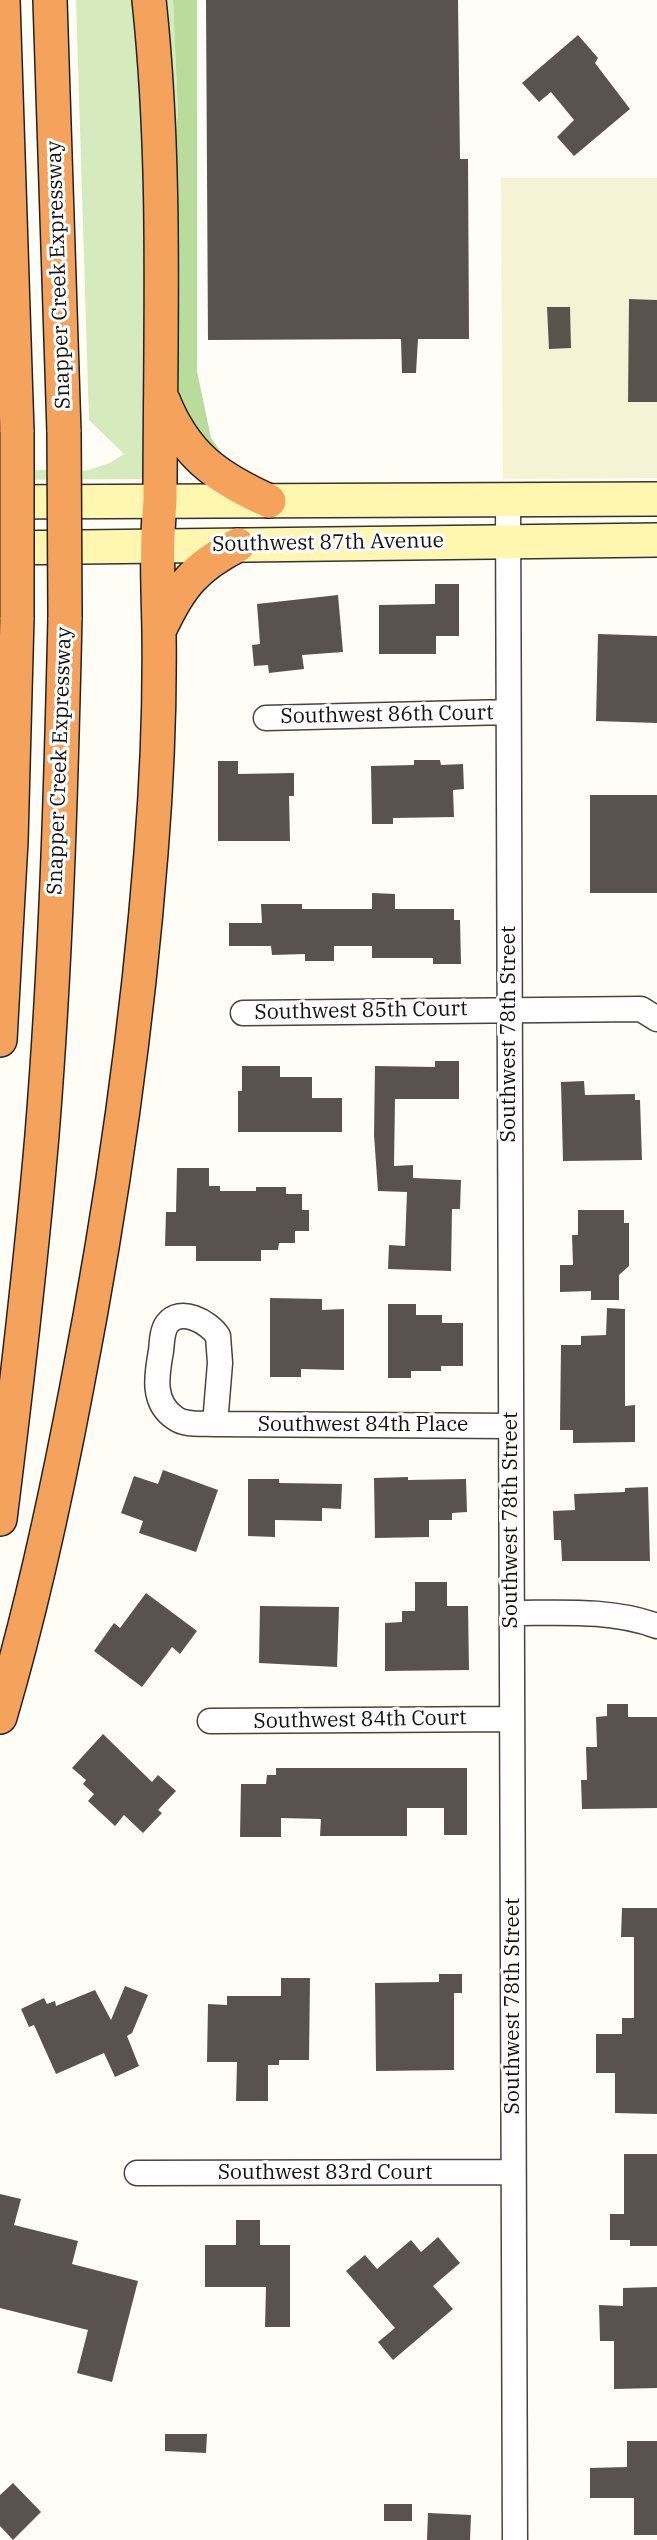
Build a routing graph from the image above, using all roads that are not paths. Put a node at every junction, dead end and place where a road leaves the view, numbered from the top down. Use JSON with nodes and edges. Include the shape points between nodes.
{"nodes":[{"id":1,"x":3,"y":0,"type":"edge"},
{"id":2,"x":50,"y":0,"type":"edge"},
{"id":3,"x":149,"y":0,"type":"edge"},
{"id":4,"x":160,"y":393,"type":"junction"},
{"id":5,"x":657,"y":499,"type":"edge"},
{"id":6,"x":508,"y":500,"type":"junction"},
{"id":7,"x":160,"y":501,"type":"junction"},
{"id":8,"x":268,"y":501,"type":"junction"},
{"id":9,"x":0,"y":502,"type":"edge"},
{"id":10,"x":509,"y":540,"type":"junction"},
{"id":11,"x":657,"y":540,"type":"edge"},
{"id":12,"x":238,"y":545,"type":"junction"},
{"id":13,"x":156,"y":546,"type":"junction"},
{"id":14,"x":0,"y":548,"type":"edge"},
{"id":15,"x":159,"y":630,"type":"junction"},
{"id":16,"x":508,"y":712,"type":"junction"},
{"id":17,"x":266,"y":718,"type":"dead end"},
{"id":18,"x":509,"y":1009,"type":"junction"},
{"id":19,"x":243,"y":1013,"type":"dead end"},
{"id":20,"x":657,"y":1019,"type":"edge"},
{"id":21,"x":0,"y":1040,"type":"edge"},
{"id":22,"x":215,"y":1424,"type":"dead end"},
{"id":23,"x":511,"y":1426,"type":"junction"},
{"id":24,"x":0,"y":1519,"type":"edge"},
{"id":25,"x":512,"y":1613,"type":"junction"},
{"id":26,"x":657,"y":1626,"type":"edge"},
{"id":27,"x":0,"y":1717,"type":"edge"},
{"id":28,"x":511,"y":1719,"type":"junction"},
{"id":29,"x":210,"y":1721,"type":"dead end"},
{"id":30,"x":513,"y":2172,"type":"junction"},
{"id":31,"x":137,"y":2173,"type":"dead end"},
{"id":32,"x":515,"y":2540,"type":"edge"}],
"edges":[{"from":1,"to":21,"type":"highway","bridge":true,"via":[[17,432],[17,616],[12,830]]},
{"from":2,"to":24,"type":"highway","name":"Snapper Creek Expressway","bridge":true,"via":[[64,432],[60,832],[42,1134]]},
{"from":3,"to":4,"type":"highway","via":[[159,133]]},
{"from":4,"to":7,"type":"highway"},
{"from":4,"to":8,"type":"highway","via":[[171,419],[196,455],[233,485]]},
{"from":5,"to":6,"type":"main road","name":"Southwest 87th Avenue"},
{"from":6,"to":8,"type":"main road","name":"Southwest 87th Avenue"},
{"from":6,"to":10,"type":"street","name":"Southwest 78th Street"},
{"from":7,"to":8,"type":"main road","name":"Southwest 87th Avenue"},
{"from":7,"to":9,"type":"main road","name":"Southwest 87th Avenue"},
{"from":7,"to":13,"type":"highway"},
{"from":10,"to":11,"type":"main road","name":"Southwest 87th Avenue"},
{"from":10,"to":12,"type":"main road","name":"Southwest 87th Avenue"},
{"from":10,"to":16,"type":"street","name":"Southwest 78th Street"},
{"from":12,"to":13,"type":"main road","name":"Southwest 87th Avenue"},
{"from":12,"to":15,"type":"highway","via":[[215,556],[189,578]]},
{"from":13,"to":14,"type":"main road","name":"Southwest 87th Avenue"},
{"from":13,"to":15,"type":"highway"},
{"from":15,"to":27,"type":"highway","via":[[151,854],[120,1135],[97,1286],[67,1440]]},
{"from":16,"to":17,"type":"street","name":"Southwest 86th Court"},
{"from":16,"to":18,"type":"street","name":"Southwest 78th Street"},
{"from":18,"to":19,"type":"street","name":"Southwest 85th Court"},
{"from":18,"to":20,"type":"street","name":"Southwest 85th Court","via":[[641,1010]]},
{"from":18,"to":23,"type":"street","name":"Southwest 78th Street"},
{"from":22,"to":23,"type":"street","name":"Southwest 84th Place"},
{"from":23,"to":25,"type":"street","name":"Southwest 78th Street"},
{"from":25,"to":26,"type":"street","via":[[597,1614]]},
{"from":25,"to":28,"type":"street","name":"Southwest 78th Street"},
{"from":28,"to":29,"type":"street","name":"Southwest 84th Court"},
{"from":28,"to":30,"type":"street","name":"Southwest 78th Street"},
{"from":30,"to":31,"type":"street","name":"Southwest 83rd Court"},
{"from":30,"to":32,"type":"street","name":"Southwest 78th Street"}]}
